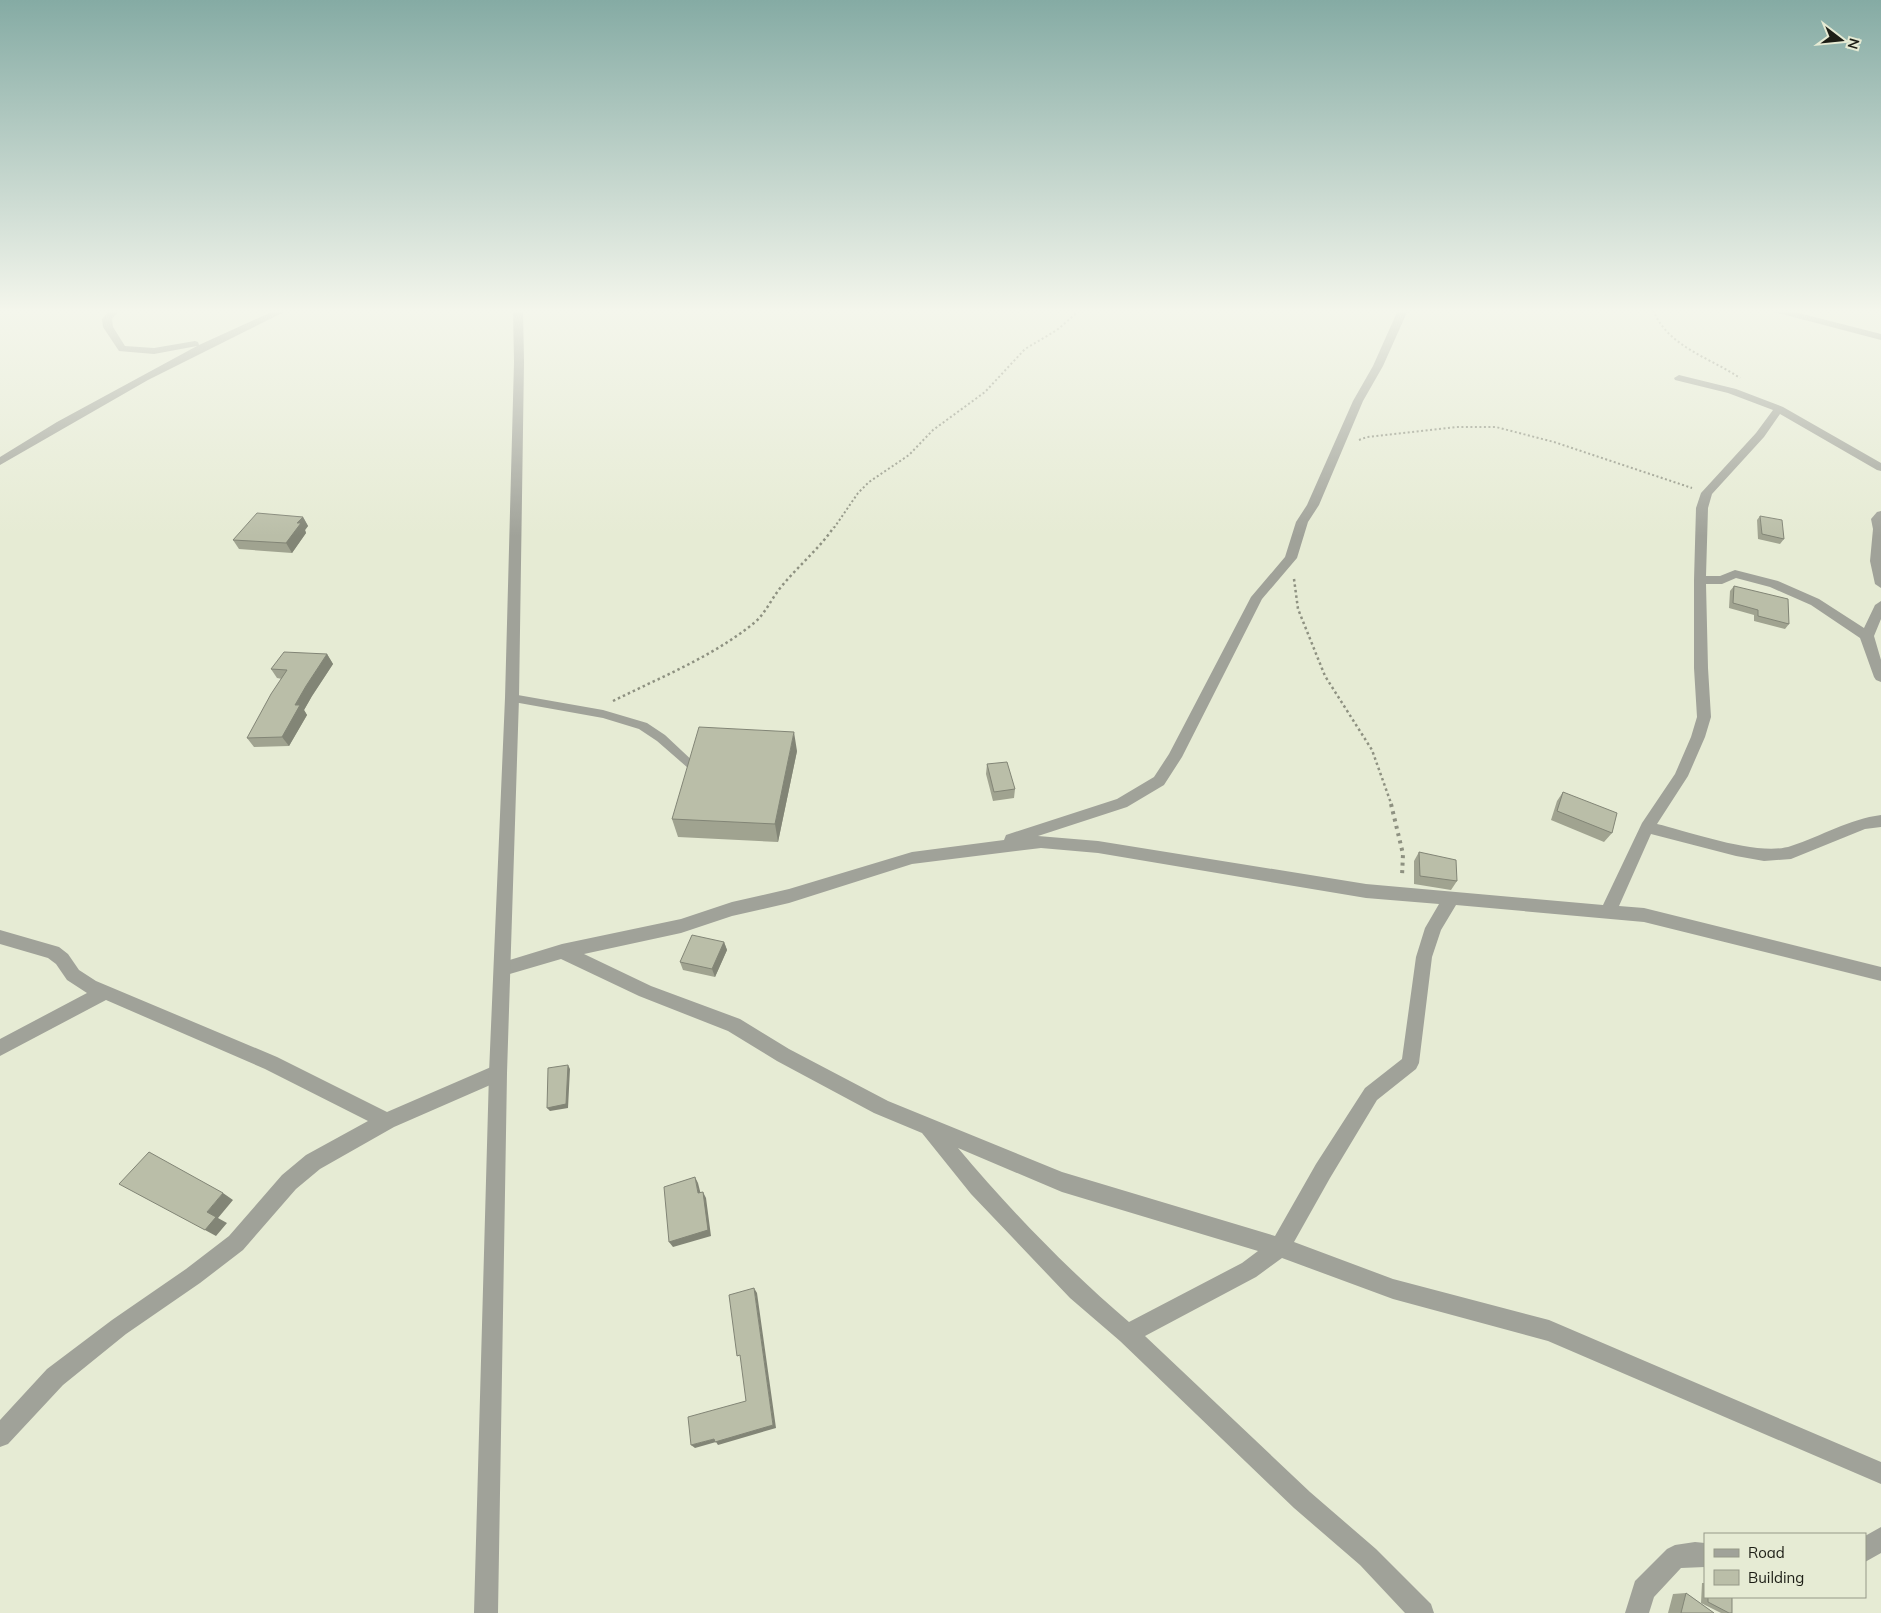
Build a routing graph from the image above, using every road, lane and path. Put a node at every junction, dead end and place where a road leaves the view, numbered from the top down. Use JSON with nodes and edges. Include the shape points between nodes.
{"nodes":[{"id":1,"x":130,"y":385,"type":"edge"},
{"id":2,"x":519,"y":385,"type":"edge"},
{"id":3,"x":991,"y":385,"type":"edge"},
{"id":4,"x":1367,"y":385,"type":"edge"},
{"id":5,"x":1709,"y":385,"type":"edge"},
{"id":6,"x":1746,"y":385,"type":"edge"},
{"id":7,"x":1748,"y":397,"type":"junction"},
{"id":8,"x":1779,"y":409,"type":"junction"},
{"id":9,"x":1339,"y":446,"type":"junction"},
{"id":10,"x":0,"y":462,"type":"edge"},
{"id":11,"x":1881,"y":468,"type":"edge"},
{"id":12,"x":1707,"y":493,"type":"junction"},
{"id":13,"x":1881,"y":514,"type":"edge"},
{"id":14,"x":1291,"y":558,"type":"junction"},
{"id":15,"x":1700,"y":580,"type":"junction"},
{"id":16,"x":1881,"y":584,"type":"edge"},
{"id":17,"x":1881,"y":605,"type":"edge"},
{"id":18,"x":1867,"y":636,"type":"junction"},
{"id":19,"x":1881,"y":677,"type":"edge"},
{"id":20,"x":512,"y":698,"type":"junction"},
{"id":21,"x":590,"y":712,"type":"junction"},
{"id":22,"x":692,"y":765,"type":"edge"},
{"id":23,"x":1881,"y":821,"type":"edge"},
{"id":24,"x":1647,"y":827,"type":"junction"},
{"id":25,"x":977,"y":850,"type":"junction"},
{"id":26,"x":1402,"y":894,"type":"junction"},
{"id":27,"x":1451,"y":899,"type":"junction"},
{"id":28,"x":1608,"y":912,"type":"junction"},
{"id":29,"x":0,"y":938,"type":"edge"},
{"id":30,"x":562,"y":951,"type":"junction"},
{"id":31,"x":503,"y":969,"type":"junction"},
{"id":32,"x":1881,"y":974,"type":"edge"},
{"id":33,"x":105,"y":992,"type":"junction"},
{"id":34,"x":0,"y":1048,"type":"edge"},
{"id":35,"x":498,"y":1073,"type":"junction"},
{"id":36,"x":387,"y":1121,"type":"junction"},
{"id":37,"x":928,"y":1126,"type":"junction"},
{"id":38,"x":1280,"y":1247,"type":"junction"},
{"id":39,"x":1127,"y":1334,"type":"junction"},
{"id":40,"x":0,"y":1435,"type":"edge"},
{"id":41,"x":1881,"y":1473,"type":"edge"},
{"id":42,"x":1881,"y":1539,"type":"edge"},
{"id":43,"x":1866,"y":1549,"type":"edge"},
{"id":44,"x":1704,"y":1555,"type":"edge"},
{"id":45,"x":486,"y":1613,"type":"edge"},
{"id":46,"x":1422,"y":1613,"type":"edge"},
{"id":47,"x":1637,"y":1613,"type":"edge"}],
"edges":[{"from":1,"to":10,"type":"street"},
{"from":2,"to":20,"type":"street"},
{"from":3,"to":21,"type":"path","via":[[933,430],[910,455],[858,493],[823,543],[781,587],[753,624],[712,652]]},
{"from":4,"to":9,"type":"street"},
{"from":5,"to":7,"type":"street"},
{"from":6,"to":7,"type":"path"},
{"from":7,"to":8,"type":"street"},
{"from":8,"to":11,"type":"street"},
{"from":8,"to":12,"type":"street"},
{"from":9,"to":12,"type":"path","via":[[1367,437],[1496,427],[1554,442]]},
{"from":9,"to":14,"type":"street","via":[[1302,522]]},
{"from":12,"to":15,"type":"street","via":[[1702,508]]},
{"from":13,"to":16,"type":"street","via":[[1877,519],[1876,560]]},
{"from":14,"to":25,"type":"street","via":[[1257,597],[1160,781],[1122,803]]},
{"from":14,"to":26,"type":"path","via":[[1298,608],[1325,676],[1372,750],[1394,812],[1403,854]]},
{"from":15,"to":18,"type":"street","via":[[1722,580],[1736,574],[1774,584],[1815,602]]},
{"from":15,"to":24,"type":"street","via":[[1704,717],[1681,776]]},
{"from":17,"to":18,"type":"street"},
{"from":18,"to":19,"type":"street"},
{"from":20,"to":21,"type":"lane"},
{"from":20,"to":31,"type":"street"},
{"from":21,"to":22,"type":"lane","via":[[643,726]]},
{"from":23,"to":24,"type":"street","via":[[1863,823],[1790,853],[1764,855]]},
{"from":24,"to":28,"type":"street"},
{"from":25,"to":26,"type":"street","via":[[1041,842],[1098,847],[1366,891]]},
{"from":25,"to":30,"type":"street","via":[[912,858],[682,926]]},
{"from":26,"to":27,"type":"street"},
{"from":27,"to":28,"type":"street"},
{"from":27,"to":38,"type":"street","via":[[1433,928],[1424,957],[1410,1063],[1371,1094]]},
{"from":28,"to":32,"type":"street","via":[[1644,915]]},
{"from":29,"to":33,"type":"street","via":[[53,952],[73,976]]},
{"from":30,"to":31,"type":"street"},
{"from":30,"to":37,"type":"street","via":[[645,991],[734,1025],[880,1107]]},
{"from":31,"to":35,"type":"street"},
{"from":33,"to":34,"type":"street"},
{"from":33,"to":36,"type":"street","via":[[271,1063]]},
{"from":35,"to":36,"type":"street"},
{"from":35,"to":45,"type":"street"},
{"from":36,"to":40,"type":"street","via":[[313,1162],[289,1182],[236,1243],[55,1377]]},
{"from":37,"to":38,"type":"street","via":[[1062,1182]]},
{"from":37,"to":39,"type":"street","via":[[978,1187],[1051,1264]]},
{"from":38,"to":39,"type":"street","via":[[1249,1270]]},
{"from":38,"to":41,"type":"street","via":[[1393,1289],[1549,1331]]},
{"from":39,"to":46,"type":"street","via":[[1302,1500],[1368,1557]]},
{"from":42,"to":43,"type":"street"},
{"from":44,"to":47,"type":"street","via":[[1675,1557],[1644,1590]]}]}
